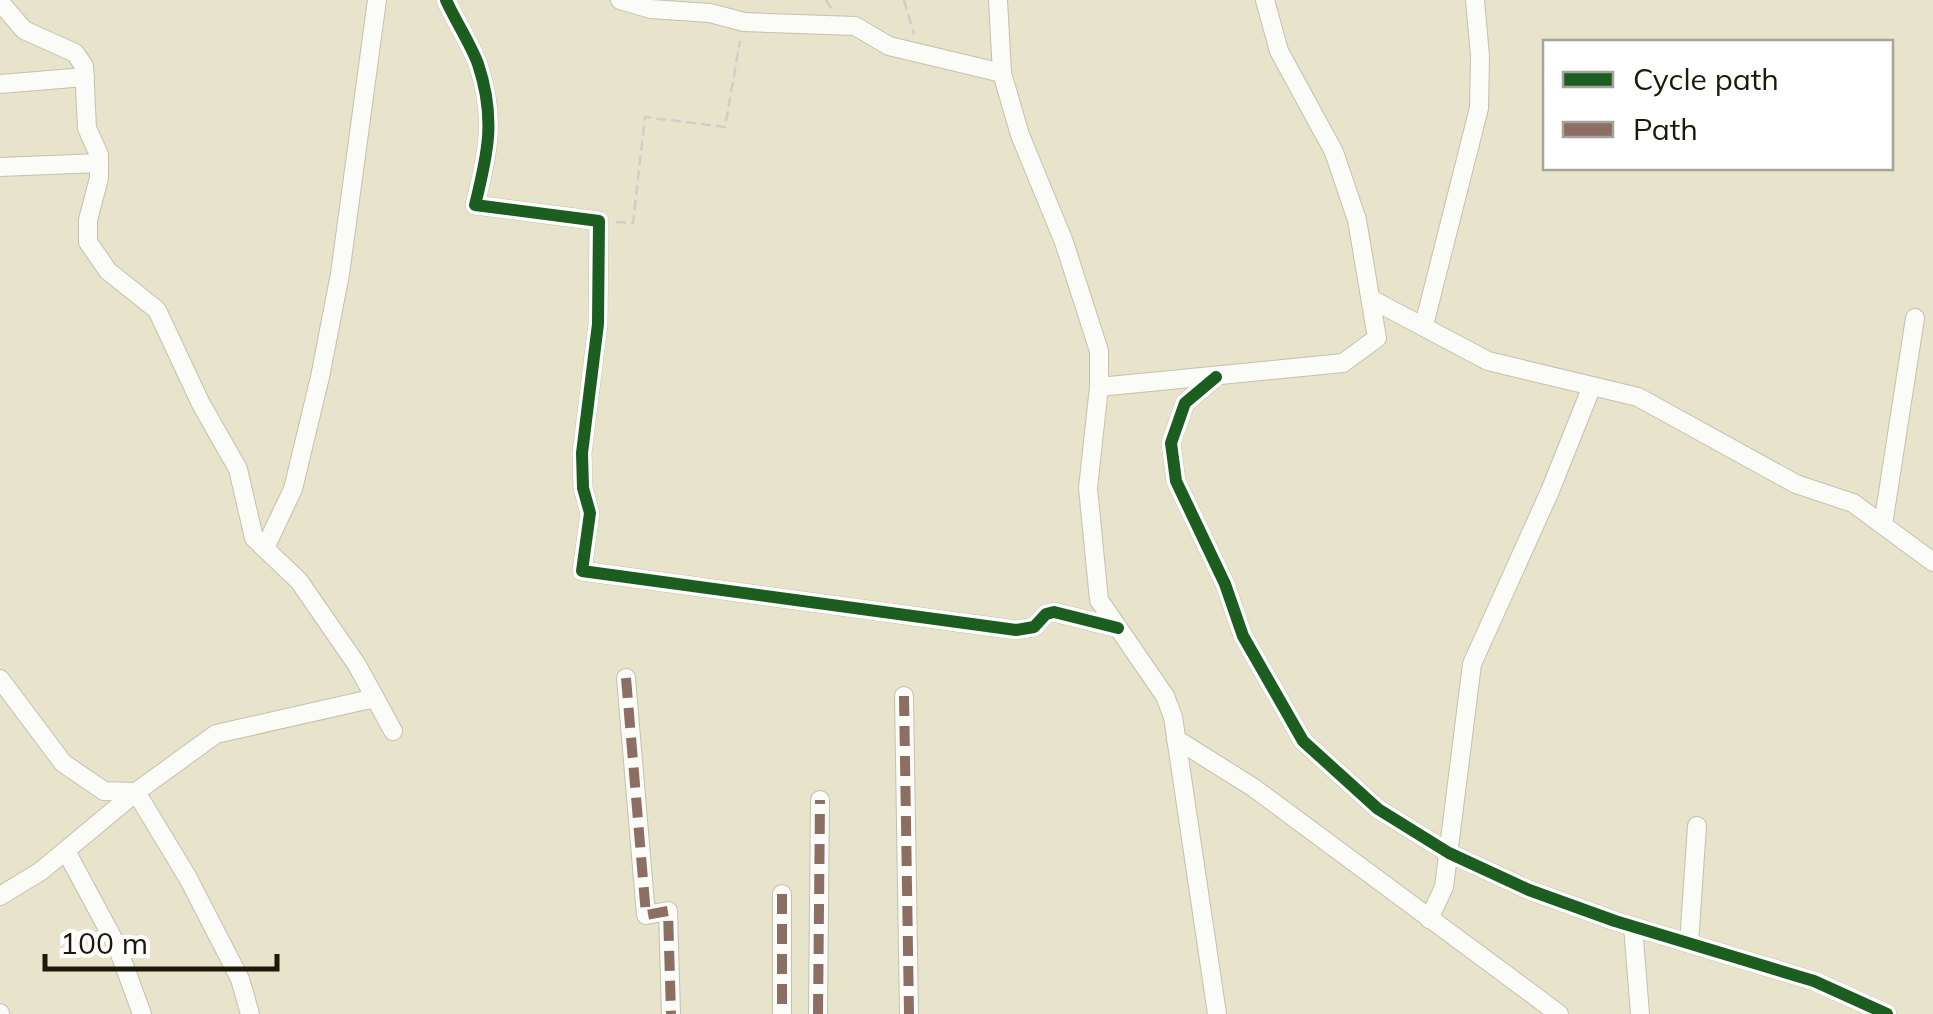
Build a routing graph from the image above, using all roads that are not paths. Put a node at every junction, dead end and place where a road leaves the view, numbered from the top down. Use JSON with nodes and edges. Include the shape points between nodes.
{"nodes":[{"id":1,"x":377,"y":0,"type":"edge"},
{"id":2,"x":446,"y":0,"type":"edge"},
{"id":3,"x":620,"y":0,"type":"edge"},
{"id":4,"x":998,"y":0,"type":"edge"},
{"id":5,"x":1265,"y":0,"type":"edge"},
{"id":6,"x":1475,"y":0,"type":"edge"},
{"id":7,"x":0,"y":2,"type":"edge"},
{"id":8,"x":1002,"y":72,"type":"junction"},
{"id":9,"x":85,"y":77,"type":"junction"},
{"id":10,"x":0,"y":84,"type":"edge"},
{"id":11,"x":100,"y":163,"type":"junction"},
{"id":12,"x":0,"y":167,"type":"edge"},
{"id":13,"x":1370,"y":299,"type":"junction"},
{"id":14,"x":1915,"y":318,"type":"dead end"},
{"id":15,"x":1424,"y":325,"type":"junction"},
{"id":16,"x":1216,"y":377,"type":"junction"},
{"id":17,"x":1099,"y":386,"type":"junction"},
{"id":18,"x":1592,"y":386,"type":"junction"},
{"id":19,"x":1883,"y":525,"type":"junction"},
{"id":20,"x":265,"y":548,"type":"junction"},
{"id":21,"x":1933,"y":562,"type":"edge"},
{"id":22,"x":1118,"y":628,"type":"junction"},
{"id":23,"x":626,"y":678,"type":"dead end"},
{"id":24,"x":0,"y":679,"type":"edge"},
{"id":25,"x":904,"y":696,"type":"dead end"},
{"id":26,"x":374,"y":698,"type":"junction"},
{"id":27,"x":393,"y":732,"type":"dead end"},
{"id":28,"x":1176,"y":739,"type":"junction"},
{"id":29,"x":136,"y":792,"type":"junction"},
{"id":30,"x":820,"y":800,"type":"dead end"},
{"id":31,"x":1697,"y":826,"type":"dead end"},
{"id":32,"x":66,"y":852,"type":"junction"},
{"id":33,"x":1450,"y":853,"type":"junction"},
{"id":34,"x":782,"y":894,"type":"dead end"},
{"id":35,"x":0,"y":896,"type":"edge"},
{"id":36,"x":1429,"y":920,"type":"junction"},
{"id":37,"x":1633,"y":926,"type":"junction"},
{"id":38,"x":1688,"y":943,"type":"junction"},
{"id":39,"x":142,"y":1014,"type":"edge"},
{"id":40,"x":250,"y":1014,"type":"edge"},
{"id":41,"x":671,"y":1014,"type":"edge"},
{"id":42,"x":782,"y":1014,"type":"edge"},
{"id":43,"x":818,"y":1014,"type":"edge"},
{"id":44,"x":909,"y":1014,"type":"edge"},
{"id":45,"x":1217,"y":1014,"type":"edge"},
{"id":46,"x":1559,"y":1014,"type":"edge"},
{"id":47,"x":1640,"y":1014,"type":"edge"},
{"id":48,"x":1888,"y":1014,"type":"edge"}],
"edges":[{"from":1,"to":20,"type":"street","via":[[320,378],[294,489]]},
{"from":2,"to":22,"type":"street","via":[[477,61],[487,101],[490,146],[474,204],[599,222],[598,324],[582,452],[590,513],[582,571],[1016,630],[1054,612]]},
{"from":3,"to":8,"type":"street","via":[[744,22],[855,26],[889,46]]},
{"from":4,"to":8,"type":"street"},
{"from":5,"to":13,"type":"street","via":[[1279,51],[1334,152],[1356,220]]},
{"from":6,"to":15,"type":"street","via":[[1479,108]]},
{"from":7,"to":9,"type":"street","via":[[24,30],[76,53]]},
{"from":8,"to":17,"type":"street","via":[[1099,351]]},
{"from":9,"to":10,"type":"street"},
{"from":9,"to":11,"type":"street","via":[[87,128]]},
{"from":11,"to":12,"type":"street"},
{"from":11,"to":20,"type":"street","via":[[88,242],[108,270],[157,310],[238,469],[254,538]]},
{"from":13,"to":15,"type":"street"},
{"from":13,"to":16,"type":"street","via":[[1378,338],[1343,363]]},
{"from":14,"to":19,"type":"street"},
{"from":15,"to":18,"type":"street","via":[[1488,360]]},
{"from":16,"to":17,"type":"street"},
{"from":16,"to":33,"type":"street","via":[[1185,403],[1171,443],[1176,481],[1242,636],[1303,741],[1378,809]]},
{"from":17,"to":22,"type":"street","via":[[1088,488],[1099,600]]},
{"from":18,"to":19,"type":"street","via":[[1638,398],[1796,484],[1853,503]]},
{"from":18,"to":33,"type":"street","via":[[1472,664]]},
{"from":19,"to":21,"type":"street"},
{"from":20,"to":26,"type":"street","via":[[300,580]]},
{"from":22,"to":28,"type":"street","via":[[1165,696]]},
{"from":23,"to":41,"type":"street","via":[[646,915],[668,910]]},
{"from":24,"to":29,"type":"street","via":[[63,763],[104,791]]},
{"from":25,"to":44,"type":"street"},
{"from":26,"to":27,"type":"street"},
{"from":26,"to":29,"type":"street","via":[[216,734]]},
{"from":28,"to":36,"type":"street","via":[[1254,788]]},
{"from":28,"to":45,"type":"street"},
{"from":29,"to":32,"type":"street"},
{"from":29,"to":40,"type":"street","via":[[188,878],[240,980]]},
{"from":30,"to":43,"type":"street"},
{"from":31,"to":38,"type":"street"},
{"from":32,"to":35,"type":"street"},
{"from":32,"to":39,"type":"street","via":[[118,946]]},
{"from":33,"to":36,"type":"street"},
{"from":33,"to":37,"type":"street","via":[[1529,890]]},
{"from":34,"to":42,"type":"street"},
{"from":36,"to":46,"type":"street"},
{"from":37,"to":38,"type":"street"},
{"from":37,"to":47,"type":"street"},
{"from":38,"to":48,"type":"street","via":[[1814,981]]}]}
